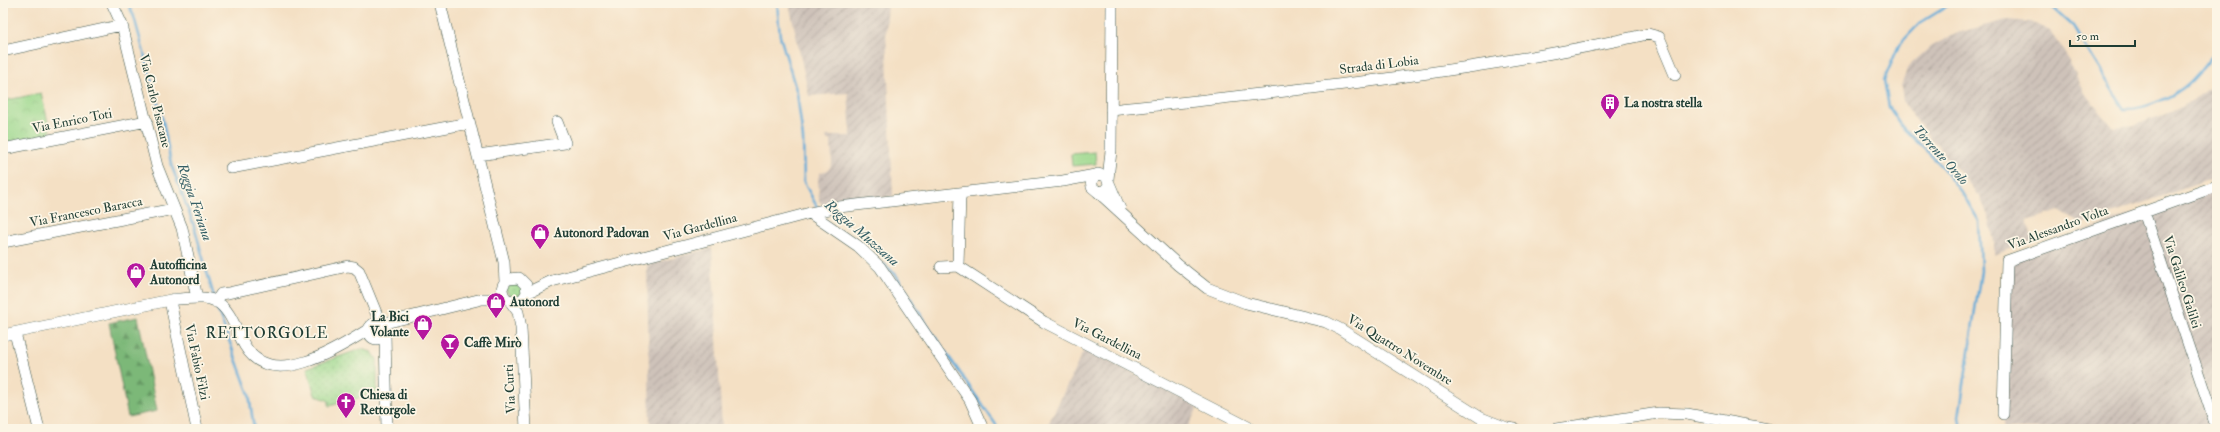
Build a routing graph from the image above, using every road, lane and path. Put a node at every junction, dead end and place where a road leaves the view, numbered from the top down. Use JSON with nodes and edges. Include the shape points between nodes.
{"nodes":[{"id":1,"x":112,"y":3,"type":"edge"},
{"id":2,"x":440,"y":3,"type":"edge"},
{"id":3,"x":1112,"y":3,"type":"edge"},
{"id":4,"x":122,"y":25,"type":"junction"},
{"id":5,"x":3,"y":52,"type":"edge"},
{"id":6,"x":1674,"y":75,"type":"dead end"},
{"id":7,"x":1111,"y":110,"type":"junction"},
{"id":8,"x":146,"y":121,"type":"junction"},
{"id":9,"x":557,"y":122,"type":"dead end"},
{"id":10,"x":469,"y":123,"type":"junction"},
{"id":11,"x":3,"y":149,"type":"edge"},
{"id":12,"x":1110,"y":151,"type":"junction"},
{"id":13,"x":478,"y":156,"type":"junction"},
{"id":14,"x":232,"y":168,"type":"dead end"},
{"id":15,"x":1096,"y":175,"type":"junction"},
{"id":16,"x":1063,"y":181,"type":"junction"},
{"id":17,"x":1109,"y":183,"type":"junction"},
{"id":18,"x":2217,"y":186,"type":"edge"},
{"id":19,"x":1096,"y":191,"type":"junction"},
{"id":20,"x":960,"y":193,"type":"junction"},
{"id":21,"x":174,"y":209,"type":"junction"},
{"id":22,"x":815,"y":212,"type":"junction"},
{"id":23,"x":2144,"y":212,"type":"junction"},
{"id":24,"x":1126,"y":218,"type":"junction"},
{"id":25,"x":3,"y":242,"type":"edge"},
{"id":26,"x":504,"y":262,"type":"junction"},
{"id":27,"x":958,"y":266,"type":"junction"},
{"id":28,"x":941,"y":267,"type":"dead end"},
{"id":29,"x":520,"y":278,"type":"junction"},
{"id":30,"x":552,"y":281,"type":"junction"},
{"id":31,"x":504,"y":283,"type":"junction"},
{"id":32,"x":527,"y":293,"type":"junction"},
{"id":33,"x":200,"y":298,"type":"junction"},
{"id":34,"x":482,"y":299,"type":"junction"},
{"id":35,"x":508,"y":300,"type":"junction"},
{"id":36,"x":170,"y":301,"type":"junction"},
{"id":37,"x":216,"y":302,"type":"junction"},
{"id":38,"x":378,"y":331,"type":"junction"},
{"id":39,"x":15,"y":333,"type":"junction"},
{"id":40,"x":3,"y":335,"type":"edge"},
{"id":41,"x":2003,"y":414,"type":"dead end"},
{"id":42,"x":1248,"y":427,"type":"dead end"},
{"id":43,"x":39,"y":429,"type":"edge"},
{"id":44,"x":197,"y":429,"type":"edge"},
{"id":45,"x":387,"y":429,"type":"edge"},
{"id":46,"x":526,"y":429,"type":"edge"},
{"id":47,"x":983,"y":429,"type":"edge"},
{"id":48,"x":1515,"y":429,"type":"edge"},
{"id":49,"x":1556,"y":429,"type":"edge"},
{"id":50,"x":1768,"y":429,"type":"edge"},
{"id":51,"x":2216,"y":429,"type":"edge"}],
"edges":[{"from":1,"to":4,"type":"street","name":"Via Carlo Pisacane"},
{"from":2,"to":10,"type":"street"},
{"from":3,"to":7,"type":"street"},
{"from":4,"to":5,"type":"street"},
{"from":4,"to":8,"type":"street","name":"Via Carlo Pisacane"},
{"from":6,"to":7,"type":"street","name":"Strada di Lobia","via":[[1659,37],[1648,34],[1534,56],[1401,77]]},
{"from":7,"to":12,"type":"street"},
{"from":8,"to":11,"type":"street","name":"Via Enrico Toti"},
{"from":8,"to":21,"type":"street","name":"Via Carlo Pisacane","via":[[157,166]]},
{"from":9,"to":13,"type":"street","via":[[565,143]]},
{"from":10,"to":13,"type":"street"},
{"from":10,"to":14,"type":"street"},
{"from":12,"to":15,"type":"street"},
{"from":12,"to":17,"type":"street"},
{"from":13,"to":26,"type":"street"},
{"from":15,"to":16,"type":"street","name":"Via Gardellina"},
{"from":15,"to":17,"type":"street","via":[[1102,174]]},
{"from":15,"to":19,"type":"street","via":[[1091,185]]},
{"from":16,"to":19,"type":"street","name":"Via Gardellina"},
{"from":16,"to":20,"type":"street","name":"Via Gardellina"},
{"from":17,"to":19,"type":"street","via":[[1104,191]]},
{"from":17,"to":24,"type":"street","name":"Via Quattro Novembre"},
{"from":18,"to":23,"type":"street","name":"Via Alessandro Volta"},
{"from":19,"to":24,"type":"street","name":"Via Quattro Novembre"},
{"from":20,"to":22,"type":"street","name":"Via Gardellina"},
{"from":20,"to":27,"type":"street"},
{"from":21,"to":25,"type":"street","name":"Via Francesco Baracca"},
{"from":21,"to":33,"type":"street","name":"Via Carlo Pisacane","via":[[182,228]]},
{"from":22,"to":30,"type":"street","name":"Via Gardellina"},
{"from":22,"to":47,"type":"street","via":[[880,267],[970,400]]},
{"from":23,"to":41,"type":"street","name":"Via Alessandro Volta","via":[[2007,261]]},
{"from":23,"to":51,"type":"street","name":"Via Galileo Galilei"},
{"from":24,"to":48,"type":"street","name":"Via Quattro Novembre","via":[[1207,288],[1246,303],[1326,322],[1481,418]]},
{"from":26,"to":29,"type":"street"},
{"from":26,"to":31,"type":"street"},
{"from":27,"to":28,"type":"street"},
{"from":27,"to":42,"type":"street","name":"Via Gardellina","via":[[1044,322]]},
{"from":29,"to":30,"type":"street","name":"Via Gardellina"},
{"from":29,"to":31,"type":"street","name":"Via Gardellina","via":[[511,277]]},
{"from":29,"to":32,"type":"street","via":[[526,285]]},
{"from":30,"to":32,"type":"street","name":"Via Gardellina"},
{"from":31,"to":34,"type":"street","name":"Via Gardellina"},
{"from":31,"to":35,"type":"street","via":[[502,290]]},
{"from":32,"to":35,"type":"street","name":"Via Gardellina","via":[[520,301]]},
{"from":33,"to":36,"type":"street"},
{"from":33,"to":37,"type":"street"},
{"from":34,"to":35,"type":"street","name":"Via Gardellina"},
{"from":34,"to":38,"type":"street","name":"Via Gardellina","via":[[405,318]]},
{"from":35,"to":46,"type":"street","name":"Via Curti","via":[[518,312],[521,328]]},
{"from":36,"to":39,"type":"street"},
{"from":36,"to":44,"type":"street","name":"Via Fabio Filzi"},
{"from":37,"to":38,"type":"street","via":[[226,311],[250,353],[255,359],[269,366],[302,362]]},
{"from":37,"to":38,"type":"street","via":[[221,294],[348,266],[354,267],[359,271],[377,314]]},
{"from":38,"to":45,"type":"street","via":[[386,372]]},
{"from":39,"to":40,"type":"street"},
{"from":39,"to":43,"type":"street"},
{"from":49,"to":50,"type":"street","via":[[1659,413],[1687,414]]}]}
